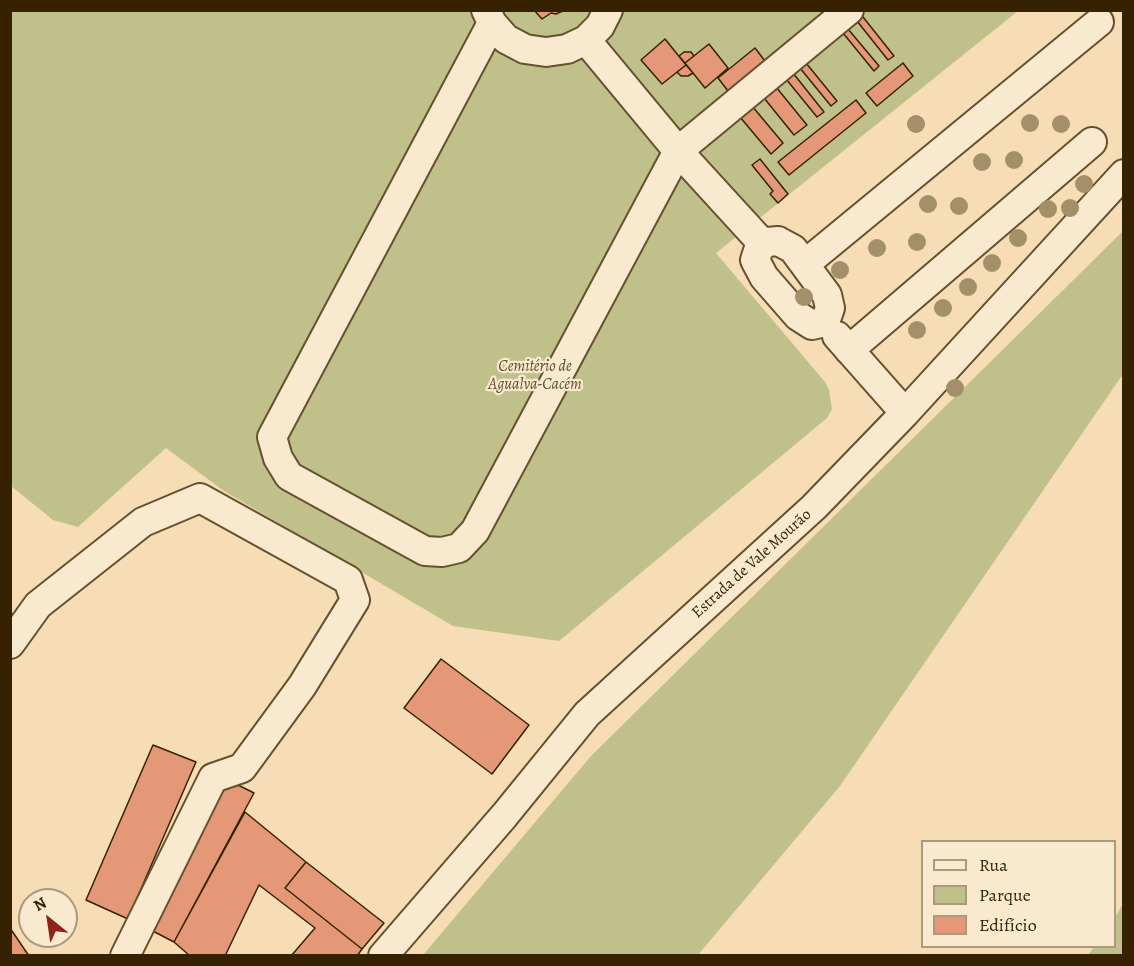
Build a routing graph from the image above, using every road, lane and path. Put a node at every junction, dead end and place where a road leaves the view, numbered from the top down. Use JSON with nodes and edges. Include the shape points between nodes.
{"nodes":[{"id":1,"x":608,"y":10,"type":"edge"},
{"id":2,"x":849,"y":10,"type":"edge"},
{"id":3,"x":489,"y":17,"type":"edge"},
{"id":4,"x":1099,"y":22,"type":"dead end"},
{"id":5,"x":586,"y":40,"type":"junction"},
{"id":6,"x":1092,"y":142,"type":"dead end"},
{"id":7,"x":678,"y":151,"type":"junction"},
{"id":8,"x":1124,"y":174,"type":"edge"},
{"id":9,"x":756,"y":236,"type":"junction"},
{"id":10,"x":805,"y":264,"type":"junction"},
{"id":11,"x":825,"y":322,"type":"junction"},
{"id":12,"x":849,"y":350,"type":"junction"},
{"id":13,"x":905,"y":413,"type":"junction"},
{"id":14,"x":10,"y":644,"type":"edge"},
{"id":15,"x":125,"y":956,"type":"edge"},
{"id":16,"x":383,"y":956,"type":"edge"}],
"edges":[{"from":1,"to":5,"type":"street","via":[[600,26]]},
{"from":2,"to":7,"type":"street"},
{"from":3,"to":5,"type":"street","via":[[506,39],[525,49],[556,51]]},
{"from":3,"to":7,"type":"street","via":[[272,437],[289,476],[425,551],[459,548],[475,531]]},
{"from":4,"to":10,"type":"street"},
{"from":5,"to":7,"type":"street"},
{"from":6,"to":12,"type":"street"},
{"from":7,"to":9,"type":"street"},
{"from":8,"to":13,"type":"street","name":"Estrada de Vale Mourão"},
{"from":9,"to":10,"type":"street","via":[[793,249]]},
{"from":9,"to":11,"type":"street","via":[[759,248],[755,260],[764,277],[798,316],[812,325]]},
{"from":10,"to":11,"type":"street","via":[[827,295],[830,308]]},
{"from":11,"to":12,"type":"street"},
{"from":12,"to":13,"type":"street"},
{"from":13,"to":16,"type":"street","name":"Estrada de Vale Mourão","via":[[814,507],[587,714]]},
{"from":14,"to":15,"type":"street","via":[[38,605],[142,522],[200,498],[348,580],[355,600],[302,686],[242,768],[213,778]]}]}
